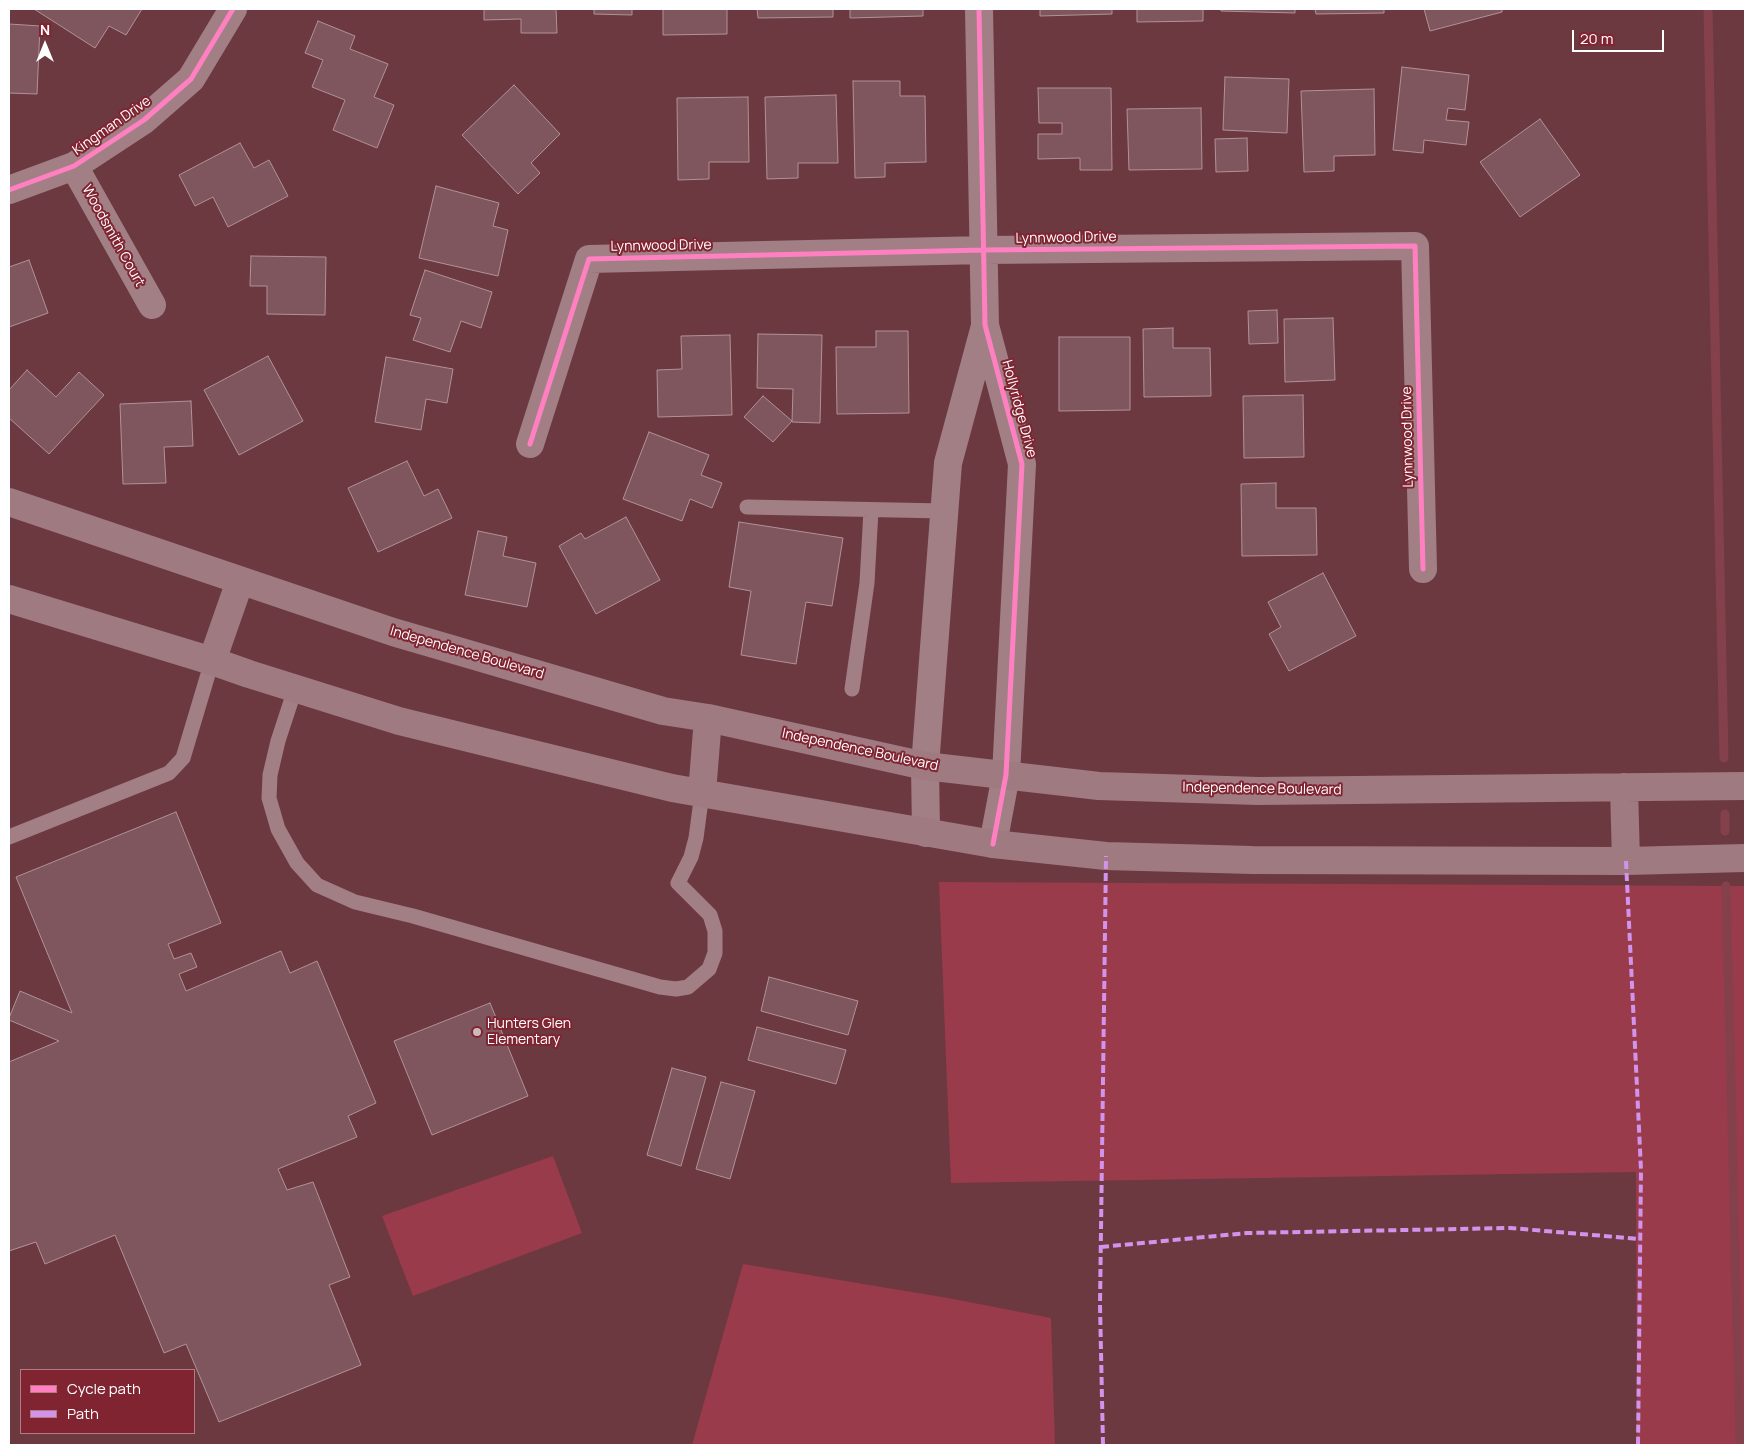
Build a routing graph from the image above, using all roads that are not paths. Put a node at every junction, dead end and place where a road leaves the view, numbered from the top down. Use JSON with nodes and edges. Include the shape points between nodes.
{"nodes":[{"id":1,"x":233,"y":9,"type":"edge"},
{"id":2,"x":979,"y":9,"type":"edge"},
{"id":3,"x":74,"y":166,"type":"junction"},
{"id":4,"x":9,"y":190,"type":"edge"},
{"id":5,"x":984,"y":250,"type":"junction"},
{"id":6,"x":152,"y":305,"type":"dead end"},
{"id":7,"x":985,"y":325,"type":"junction"},
{"id":8,"x":530,"y":444,"type":"dead end"},
{"id":9,"x":9,"y":502,"type":"edge"},
{"id":10,"x":747,"y":507,"type":"dead end"},
{"id":11,"x":870,"y":510,"type":"junction"},
{"id":12,"x":944,"y":511,"type":"junction"},
{"id":13,"x":1423,"y":569,"type":"dead end"},
{"id":14,"x":240,"y":581,"type":"junction"},
{"id":15,"x":9,"y":599,"type":"edge"},
{"id":16,"x":212,"y":660,"type":"junction"},
{"id":17,"x":295,"y":689,"type":"junction"},
{"id":18,"x":852,"y":689,"type":"dead end"},
{"id":19,"x":708,"y":718,"type":"junction"},
{"id":20,"x":925,"y":766,"type":"junction"},
{"id":21,"x":1006,"y":776,"type":"junction"},
{"id":22,"x":1745,"y":786,"type":"edge"},
{"id":23,"x":1624,"y":787,"type":"junction"},
{"id":24,"x":702,"y":793,"type":"junction"},
{"id":25,"x":926,"y":833,"type":"junction"},
{"id":26,"x":9,"y":837,"type":"edge"},
{"id":27,"x":993,"y":844,"type":"junction"},
{"id":28,"x":1745,"y":858,"type":"edge"},
{"id":29,"x":1626,"y":861,"type":"junction"}],
"edges":[{"from":1,"to":3,"type":"street","name":"Kingman Drive","via":[[191,79],[144,120]]},
{"from":2,"to":5,"type":"street","name":"Hollyridge Drive"},
{"from":3,"to":4,"type":"street","name":"Kingman Drive"},
{"from":3,"to":6,"type":"street","name":"Woodsmith Court"},
{"from":5,"to":7,"type":"street","name":"Hollyridge Drive"},
{"from":5,"to":8,"type":"street","name":"Lynnwood Drive","via":[[589,258]]},
{"from":5,"to":13,"type":"street","name":"Lynnwood Drive","via":[[1415,246]]},
{"from":7,"to":12,"type":"street","name":"Hollyridge Drive","via":[[948,463]]},
{"from":7,"to":21,"type":"street","name":"Hollyridge Drive","via":[[1022,464]]},
{"from":9,"to":14,"type":"main road","name":"Independence Boulevard"},
{"from":10,"to":11,"type":"lane"},
{"from":11,"to":12,"type":"lane"},
{"from":11,"to":18,"type":"lane","via":[[867,583]]},
{"from":12,"to":20,"type":"street","name":"Hollyridge Drive"},
{"from":14,"to":16,"type":"main road"},
{"from":14,"to":19,"type":"main road","name":"Independence Boulevard","via":[[393,632],[663,710]]},
{"from":15,"to":16,"type":"main road"},
{"from":16,"to":17,"type":"main road"},
{"from":16,"to":26,"type":"lane","via":[[183,758],[169,773]]},
{"from":17,"to":24,"type":"main road","via":[[399,721]]},
{"from":17,"to":24,"type":"lane","via":[[278,741],[269,798],[278,829],[297,863],[316,885],[355,902],[660,987],[688,987],[709,969],[715,953],[715,931],[710,915],[678,883],[691,857]]},
{"from":19,"to":20,"type":"main road","name":"Independence Boulevard"},
{"from":19,"to":24,"type":"main road"},
{"from":20,"to":21,"type":"main road","name":"Independence Boulevard"},
{"from":20,"to":25,"type":"street","name":"Hollyridge Drive"},
{"from":21,"to":23,"type":"main road","name":"Independence Boulevard","via":[[1099,786],[1258,791]]},
{"from":21,"to":27,"type":"street","name":"Hollyridge Drive"},
{"from":22,"to":23,"type":"main road","name":"Independence Boulevard"},
{"from":23,"to":29,"type":"main road"},
{"from":24,"to":25,"type":"main road"},
{"from":25,"to":27,"type":"main road"},
{"from":27,"to":29,"type":"main road","via":[[1106,856],[1252,860]]},
{"from":28,"to":29,"type":"main road"}]}
